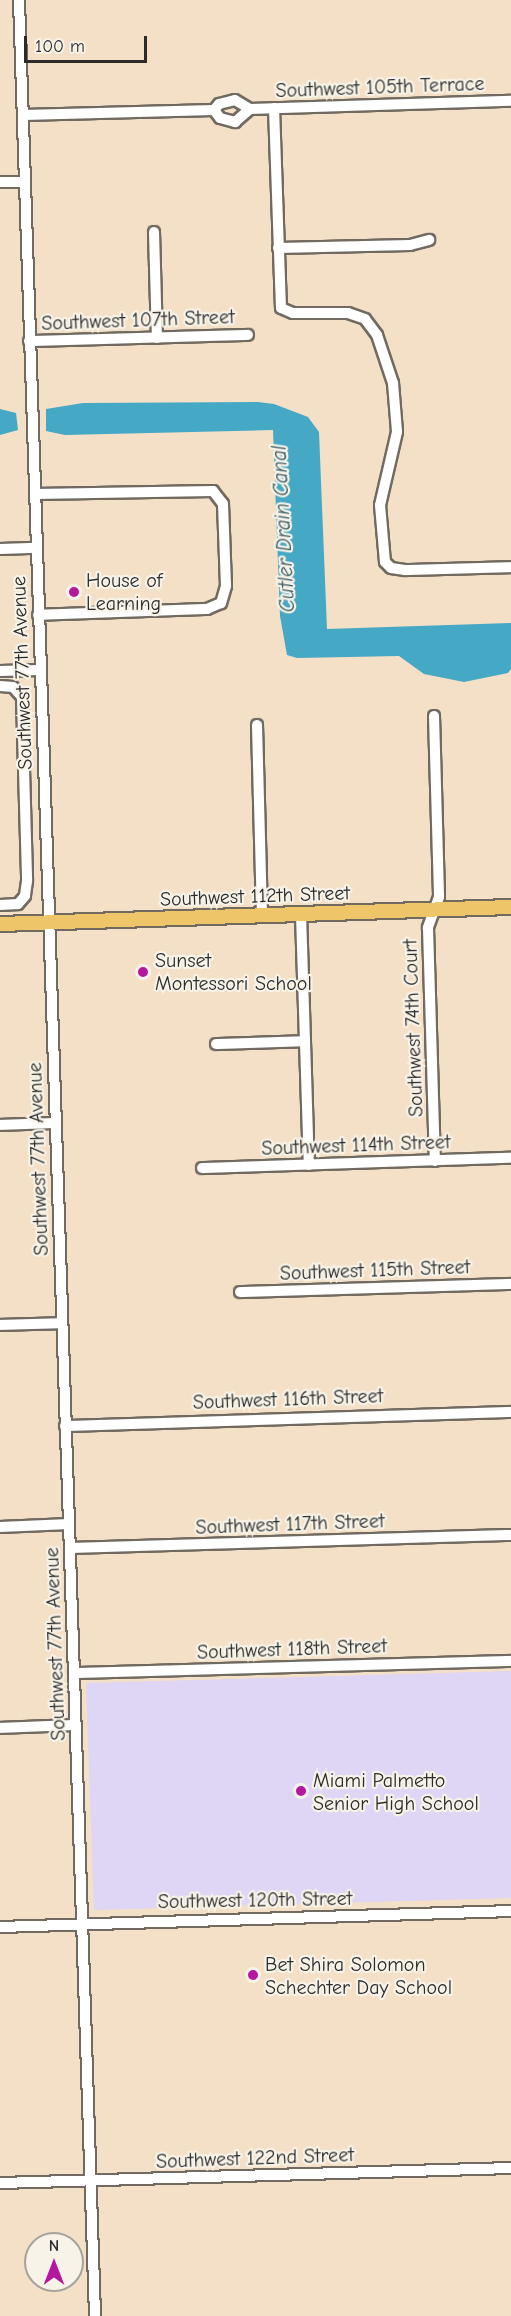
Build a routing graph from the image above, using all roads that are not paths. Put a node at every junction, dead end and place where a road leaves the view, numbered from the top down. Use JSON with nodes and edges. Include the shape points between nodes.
{"nodes":[{"id":1,"x":19,"y":0,"type":"edge"},
{"id":2,"x":511,"y":101,"type":"edge"},
{"id":3,"x":274,"y":108,"type":"junction"},
{"id":4,"x":250,"y":109,"type":"junction"},
{"id":5,"x":214,"y":110,"type":"junction"},
{"id":6,"x":22,"y":115,"type":"junction"},
{"id":7,"x":0,"y":182,"type":"edge"},
{"id":8,"x":25,"y":182,"type":"junction"},
{"id":9,"x":154,"y":232,"type":"dead end"},
{"id":10,"x":429,"y":240,"type":"dead end"},
{"id":11,"x":278,"y":248,"type":"junction"},
{"id":12,"x":248,"y":335,"type":"dead end"},
{"id":13,"x":158,"y":338,"type":"junction"},
{"id":14,"x":30,"y":341,"type":"junction"},
{"id":15,"x":35,"y":494,"type":"junction"},
{"id":16,"x":37,"y":548,"type":"junction"},
{"id":17,"x":0,"y":549,"type":"edge"},
{"id":18,"x":511,"y":567,"type":"edge"},
{"id":19,"x":38,"y":615,"type":"junction"},
{"id":20,"x":40,"y":670,"type":"junction"},
{"id":21,"x":0,"y":671,"type":"edge"},
{"id":22,"x":0,"y":686,"type":"edge"},
{"id":23,"x":434,"y":716,"type":"dead end"},
{"id":24,"x":257,"y":725,"type":"dead end"},
{"id":25,"x":0,"y":905,"type":"edge"},
{"id":26,"x":511,"y":907,"type":"edge"},
{"id":27,"x":434,"y":910,"type":"junction"},
{"id":28,"x":301,"y":914,"type":"junction"},
{"id":29,"x":262,"y":915,"type":"junction"},
{"id":30,"x":48,"y":922,"type":"junction"},
{"id":31,"x":0,"y":924,"type":"edge"},
{"id":32,"x":305,"y":1041,"type":"junction"},
{"id":33,"x":216,"y":1044,"type":"dead end"},
{"id":34,"x":56,"y":1123,"type":"junction"},
{"id":35,"x":0,"y":1125,"type":"edge"},
{"id":36,"x":511,"y":1158,"type":"edge"},
{"id":37,"x":435,"y":1161,"type":"junction"},
{"id":38,"x":309,"y":1165,"type":"junction"},
{"id":39,"x":202,"y":1168,"type":"dead end"},
{"id":40,"x":511,"y":1284,"type":"edge"},
{"id":41,"x":240,"y":1292,"type":"dead end"},
{"id":42,"x":62,"y":1323,"type":"junction"},
{"id":43,"x":0,"y":1325,"type":"edge"},
{"id":44,"x":511,"y":1412,"type":"edge"},
{"id":45,"x":65,"y":1426,"type":"junction"},
{"id":46,"x":69,"y":1524,"type":"junction"},
{"id":47,"x":0,"y":1527,"type":"edge"},
{"id":48,"x":511,"y":1536,"type":"edge"},
{"id":49,"x":70,"y":1548,"type":"junction"},
{"id":50,"x":511,"y":1661,"type":"edge"},
{"id":51,"x":74,"y":1673,"type":"junction"},
{"id":52,"x":75,"y":1725,"type":"junction"},
{"id":53,"x":0,"y":1728,"type":"edge"},
{"id":54,"x":511,"y":1911,"type":"edge"},
{"id":55,"x":83,"y":1923,"type":"junction"},
{"id":56,"x":0,"y":1927,"type":"edge"},
{"id":57,"x":511,"y":2168,"type":"edge"},
{"id":58,"x":90,"y":2180,"type":"junction"},
{"id":59,"x":0,"y":2182,"type":"edge"},
{"id":60,"x":95,"y":2316,"type":"edge"}],
"edges":[{"from":1,"to":6,"type":"street","name":"Southwest 77th Avenue"},
{"from":2,"to":3,"type":"street","name":"Southwest 105th Terrace"},
{"from":3,"to":4,"type":"street","name":"Southwest 105th Terrace"},
{"from":3,"to":11,"type":"street"},
{"from":4,"to":5,"type":"street","name":"Southwest 105th Terrace","via":[[235,100],[219,104]]},
{"from":4,"to":5,"type":"street","name":"Southwest 105th Terrace","via":[[235,122],[220,118]]},
{"from":5,"to":6,"type":"street","name":"Southwest 105th Terrace"},
{"from":6,"to":8,"type":"street","name":"Southwest 77th Avenue"},
{"from":7,"to":8,"type":"street"},
{"from":8,"to":14,"type":"street","name":"Southwest 77th Avenue"},
{"from":9,"to":13,"type":"street"},
{"from":10,"to":11,"type":"street","via":[[410,245]]},
{"from":11,"to":18,"type":"street","via":[[279,297],[284,311],[359,315],[377,335],[397,404],[395,442],[380,505],[385,562],[397,569]]},
{"from":12,"to":13,"type":"street","name":"Southwest 107th Street"},
{"from":13,"to":14,"type":"street","name":"Southwest 107th Street"},
{"from":14,"to":15,"type":"street","name":"Southwest 77th Avenue"},
{"from":15,"to":16,"type":"street","name":"Southwest 77th Avenue"},
{"from":15,"to":19,"type":"street","via":[[204,489],[219,496],[223,508],[226,586],[221,603],[207,609]]},
{"from":16,"to":17,"type":"street"},
{"from":16,"to":19,"type":"street","name":"Southwest 77th Avenue"},
{"from":19,"to":20,"type":"street","name":"Southwest 77th Avenue"},
{"from":20,"to":21,"type":"street"},
{"from":20,"to":30,"type":"street","name":"Southwest 77th Avenue"},
{"from":22,"to":25,"type":"street","via":[[13,687],[22,697],[27,880],[25,896],[18,904]]},
{"from":23,"to":27,"type":"street","name":"Southwest 74th Court","via":[[438,897]]},
{"from":24,"to":29,"type":"street"},
{"from":26,"to":27,"type":"main road","name":"Southwest 112th Street"},
{"from":27,"to":28,"type":"main road","name":"Southwest 112th Street"},
{"from":27,"to":37,"type":"street","name":"Southwest 74th Court","via":[[428,928]]},
{"from":28,"to":29,"type":"main road","name":"Southwest 112th Street"},
{"from":28,"to":32,"type":"street"},
{"from":29,"to":30,"type":"main road","name":"Southwest 112th Street"},
{"from":30,"to":31,"type":"main road","name":"Southwest 112th Street"},
{"from":30,"to":34,"type":"street","name":"Southwest 77th Avenue"},
{"from":32,"to":33,"type":"street"},
{"from":32,"to":38,"type":"street"},
{"from":34,"to":35,"type":"street"},
{"from":34,"to":42,"type":"street","name":"Southwest 77th Avenue"},
{"from":36,"to":37,"type":"street","name":"Southwest 114th Street"},
{"from":37,"to":38,"type":"street","name":"Southwest 114th Street"},
{"from":38,"to":39,"type":"street","name":"Southwest 114th Street"},
{"from":40,"to":41,"type":"street","name":"Southwest 115th Street"},
{"from":42,"to":43,"type":"street"},
{"from":42,"to":45,"type":"street","name":"Southwest 77th Avenue"},
{"from":44,"to":45,"type":"street","name":"Southwest 116th Street"},
{"from":45,"to":46,"type":"street","name":"Southwest 77th Avenue"},
{"from":46,"to":47,"type":"street"},
{"from":46,"to":49,"type":"street","name":"Southwest 77th Avenue"},
{"from":48,"to":49,"type":"street","name":"Southwest 117th Street"},
{"from":49,"to":51,"type":"street","name":"Southwest 77th Avenue"},
{"from":50,"to":51,"type":"street","name":"Southwest 118th Street"},
{"from":51,"to":52,"type":"street","name":"Southwest 77th Avenue"},
{"from":52,"to":53,"type":"street"},
{"from":52,"to":55,"type":"street","name":"Southwest 77th Avenue"},
{"from":54,"to":55,"type":"street","name":"Southwest 120th Street"},
{"from":55,"to":56,"type":"street","name":"Southwest 120th Street"},
{"from":55,"to":58,"type":"street","name":"Southwest 77th Avenue"},
{"from":57,"to":58,"type":"street","name":"Southwest 122nd Street"},
{"from":58,"to":59,"type":"street","name":"Southwest 122nd Street"},
{"from":58,"to":60,"type":"street","name":"Southwest 77th Avenue"}]}
